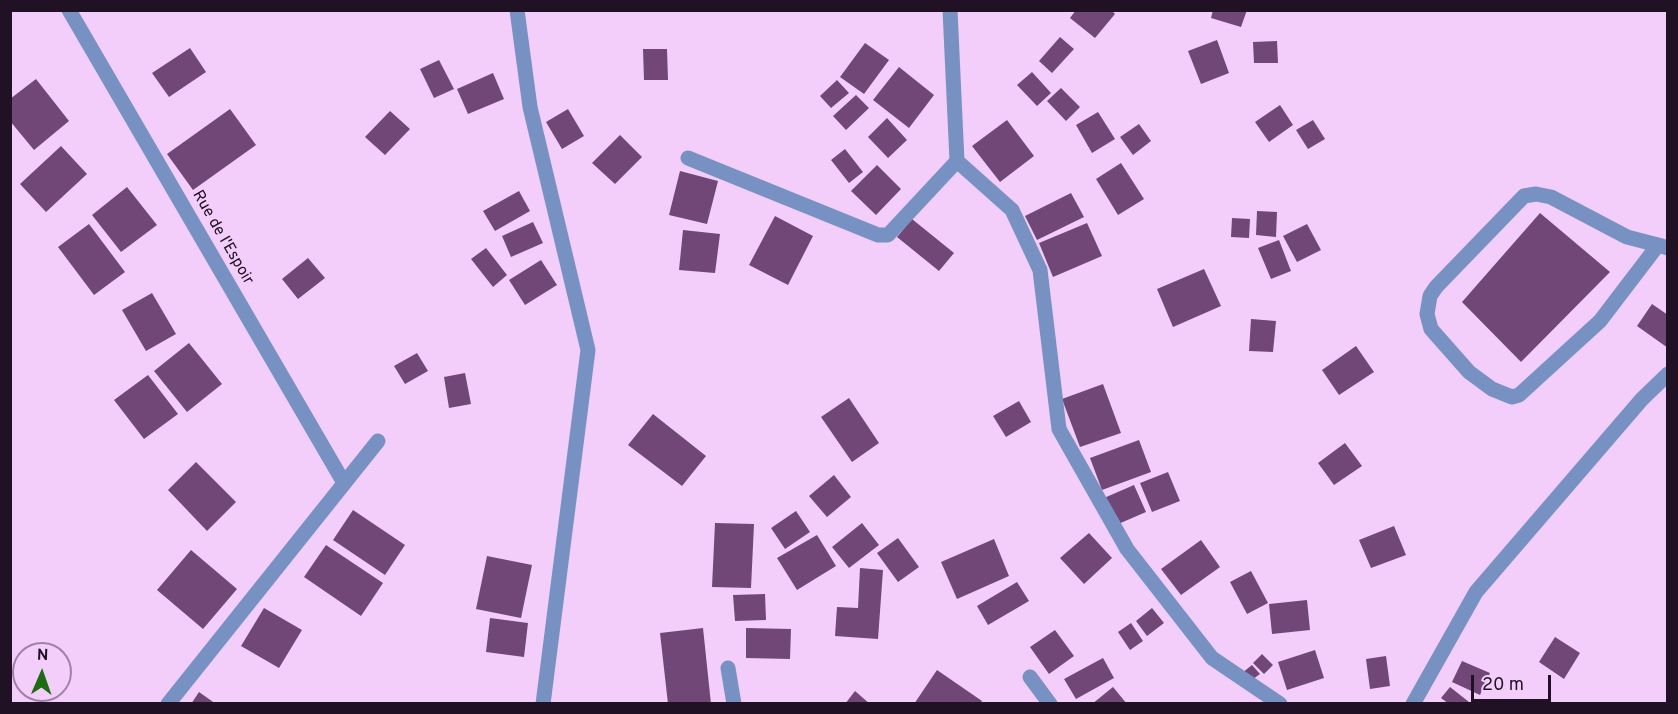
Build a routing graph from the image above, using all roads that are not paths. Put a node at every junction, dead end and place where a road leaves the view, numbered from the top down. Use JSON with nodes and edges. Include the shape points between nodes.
{"nodes":[{"id":1,"x":69,"y":10,"type":"edge"},
{"id":2,"x":517,"y":10,"type":"edge"},
{"id":3,"x":950,"y":10,"type":"edge"},
{"id":4,"x":688,"y":158,"type":"dead end"},
{"id":5,"x":957,"y":161,"type":"junction"},
{"id":6,"x":1663,"y":246,"type":"edge"},
{"id":7,"x":1668,"y":374,"type":"edge"},
{"id":8,"x":378,"y":441,"type":"dead end"},
{"id":9,"x":344,"y":483,"type":"junction"},
{"id":10,"x":728,"y":668,"type":"dead end"},
{"id":11,"x":1030,"y":677,"type":"dead end"},
{"id":12,"x":168,"y":704,"type":"edge"},
{"id":13,"x":543,"y":704,"type":"edge"},
{"id":14,"x":734,"y":704,"type":"edge"},
{"id":15,"x":1050,"y":704,"type":"edge"},
{"id":16,"x":1280,"y":704,"type":"edge"},
{"id":17,"x":1413,"y":704,"type":"edge"}],
"edges":[{"from":1,"to":9,"type":"street","name":"Rue de l'Espoir"},
{"from":2,"to":13,"type":"street","via":[[530,107],[588,350]]},
{"from":3,"to":5,"type":"street"},
{"from":4,"to":5,"type":"street","via":[[878,235],[888,235]]},
{"from":5,"to":16,"type":"street","via":[[1012,210],[1040,270],[1059,429],[1127,549],[1212,658]]},
{"from":6,"to":6,"type":"street","via":[[1600,321],[1519,395],[1512,397],[1492,389],[1469,372],[1431,329],[1427,314],[1436,287],[1524,196],[1551,197],[1627,237]]},
{"from":7,"to":17,"type":"street","via":[[1476,592]]},
{"from":8,"to":9,"type":"street"},
{"from":9,"to":12,"type":"street"},
{"from":10,"to":14,"type":"street"},
{"from":11,"to":15,"type":"street"}]}
